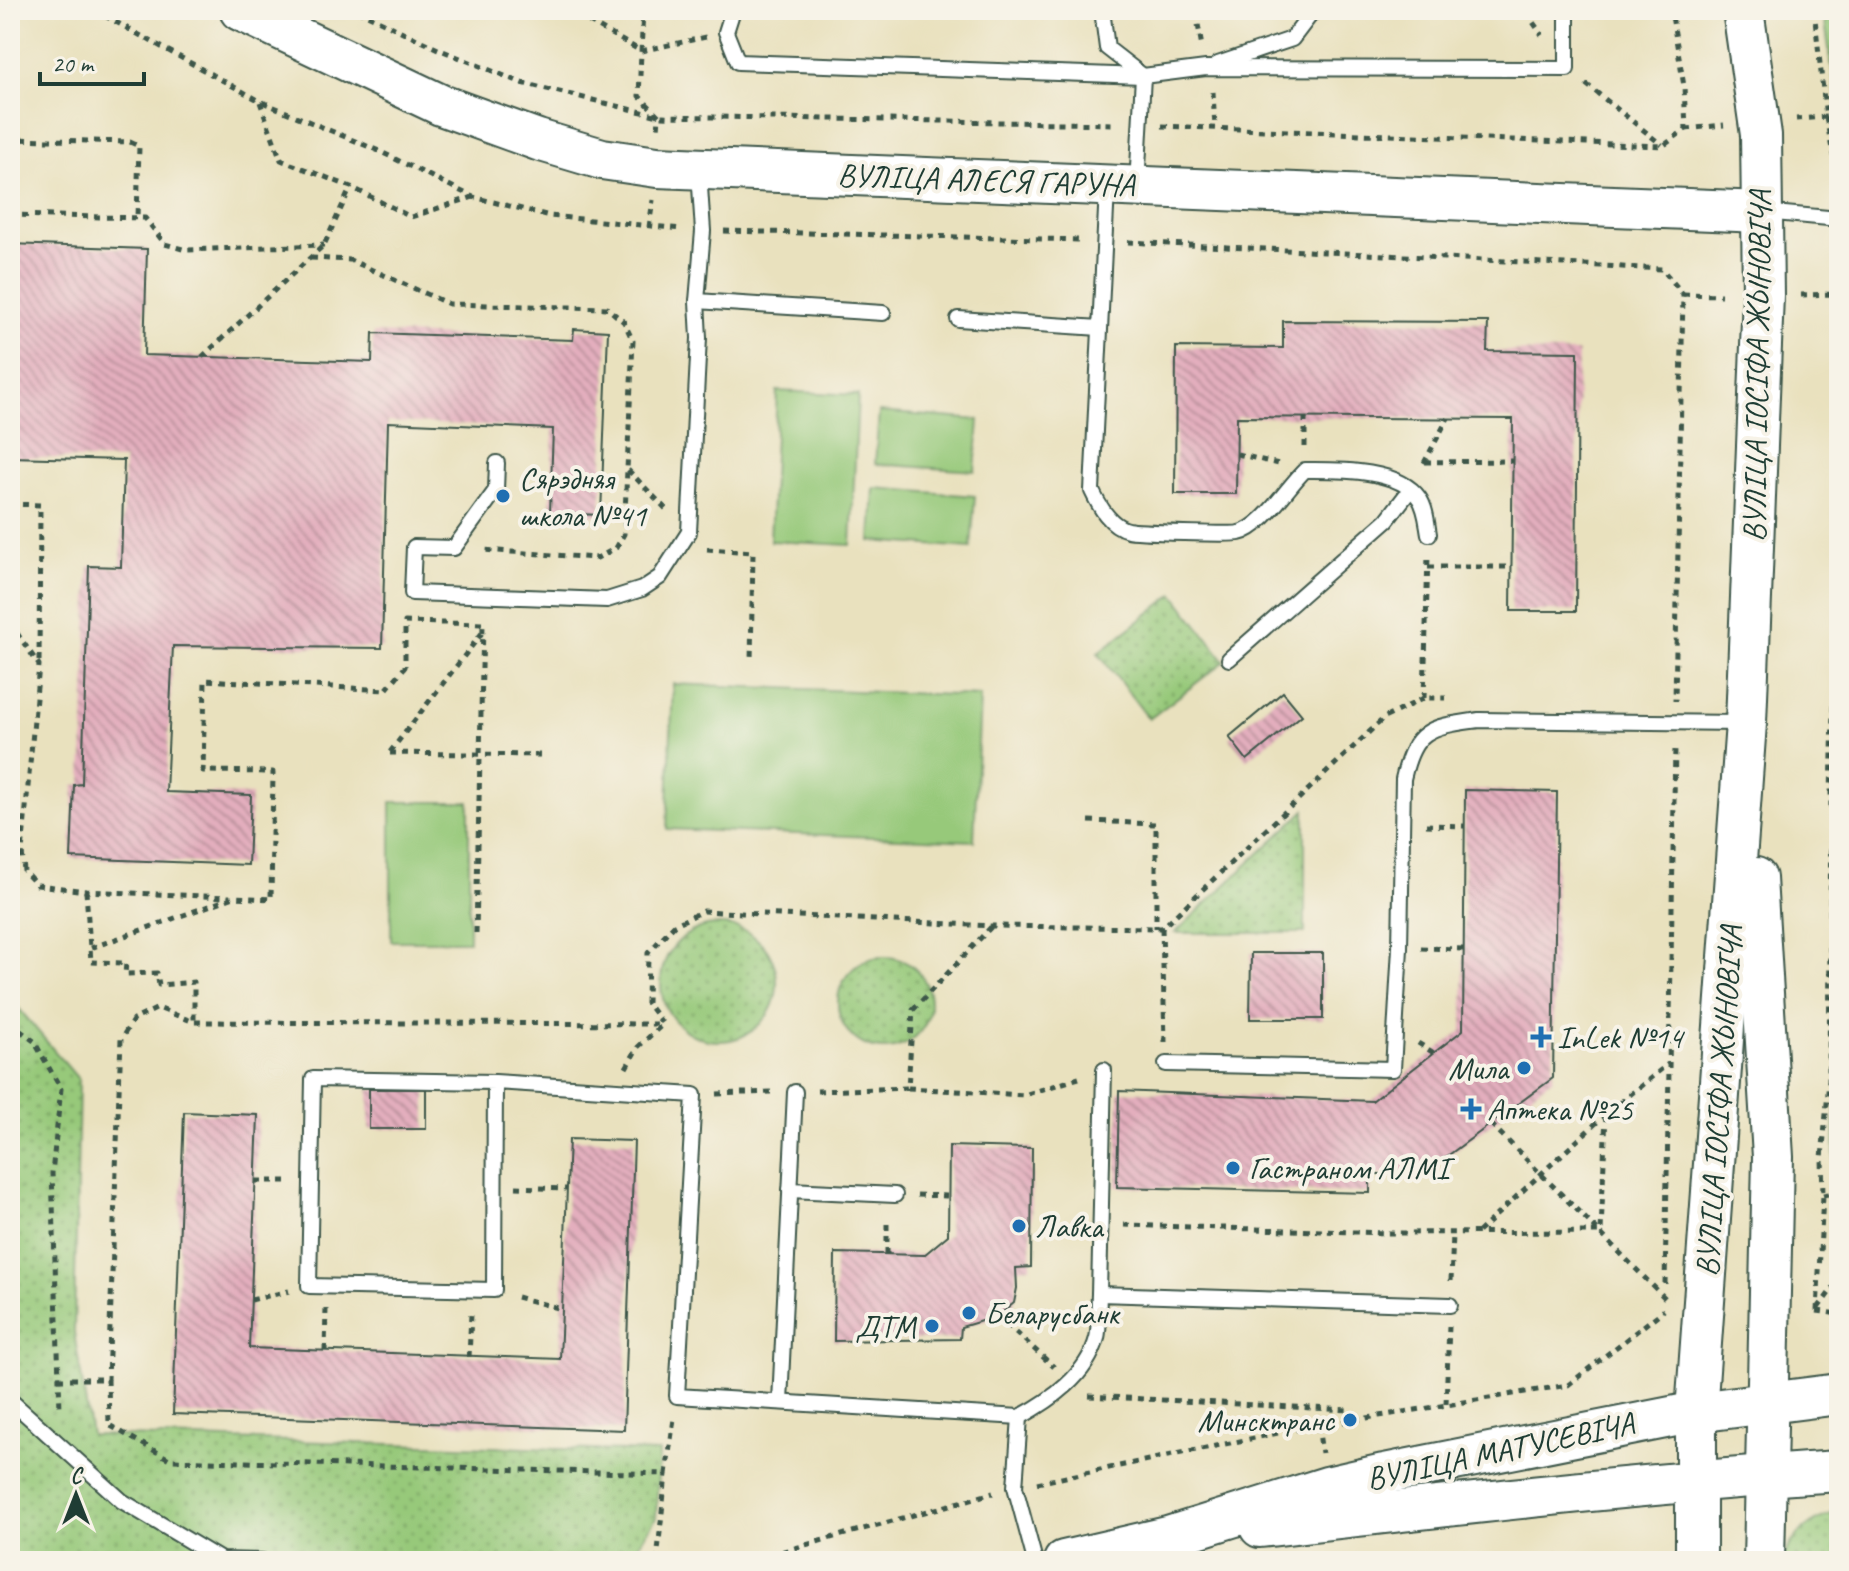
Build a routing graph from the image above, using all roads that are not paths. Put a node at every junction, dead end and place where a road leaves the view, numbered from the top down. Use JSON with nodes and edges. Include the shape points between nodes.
{"nodes":[{"id":1,"x":240,"y":10,"type":"edge"},
{"id":2,"x":733,"y":10,"type":"edge"},
{"id":3,"x":1102,"y":10,"type":"edge"},
{"id":4,"x":1314,"y":10,"type":"edge"},
{"id":5,"x":1567,"y":10,"type":"edge"},
{"id":6,"x":1743,"y":10,"type":"edge"},
{"id":7,"x":1206,"y":68,"type":"junction"},
{"id":8,"x":1143,"y":76,"type":"junction"},
{"id":9,"x":698,"y":168,"type":"junction"},
{"id":10,"x":1122,"y":186,"type":"junction"},
{"id":11,"x":1762,"y":212,"type":"junction"},
{"id":12,"x":1839,"y":219,"type":"edge"},
{"id":13,"x":697,"y":301,"type":"junction"},
{"id":14,"x":883,"y":313,"type":"dead end"},
{"id":15,"x":958,"y":319,"type":"dead end"},
{"id":16,"x":1100,"y":328,"type":"junction"},
{"id":17,"x":497,"y":463,"type":"dead end"},
{"id":18,"x":1410,"y":490,"type":"junction"},
{"id":19,"x":1429,"y":534,"type":"road end"},
{"id":20,"x":1229,"y":659,"type":"dead end"},
{"id":21,"x":1746,"y":723,"type":"junction"},
{"id":22,"x":1166,"y":1064,"type":"road end"},
{"id":23,"x":1104,"y":1070,"type":"road end"},
{"id":24,"x":495,"y":1082,"type":"junction"},
{"id":25,"x":795,"y":1092,"type":"dead end"},
{"id":26,"x":790,"y":1190,"type":"junction"},
{"id":27,"x":891,"y":1194,"type":"road end"},
{"id":28,"x":1099,"y":1294,"type":"junction"},
{"id":29,"x":1450,"y":1305,"type":"dead end"},
{"id":30,"x":1839,"y":1394,"type":"edge"},
{"id":31,"x":10,"y":1400,"type":"edge"},
{"id":32,"x":1766,"y":1401,"type":"junction"},
{"id":33,"x":780,"y":1402,"type":"junction"},
{"id":34,"x":1696,"y":1412,"type":"junction"},
{"id":35,"x":1020,"y":1417,"type":"junction"},
{"id":36,"x":1839,"y":1471,"type":"edge"},
{"id":37,"x":1766,"y":1475,"type":"junction"},
{"id":38,"x":1695,"y":1479,"type":"junction"},
{"id":39,"x":1168,"y":1537,"type":"junction"},
{"id":40,"x":262,"y":1561,"type":"edge"},
{"id":41,"x":1035,"y":1561,"type":"edge"},
{"id":42,"x":1064,"y":1561,"type":"edge"},
{"id":43,"x":1696,"y":1561,"type":"edge"},
{"id":44,"x":1764,"y":1561,"type":"edge"}],
"edges":[{"from":1,"to":9,"type":"main road","name":"ВУЛІЦА АЛЕСЯ ГАРУНА","via":[[441,105],[538,140],[602,159]]},
{"from":2,"to":8,"type":"lane","via":[[726,32],[738,62]]},
{"from":3,"to":8,"type":"lane","via":[[1107,48]]},
{"from":4,"to":7,"type":"lane","via":[[1292,39]]},
{"from":5,"to":7,"type":"lane","via":[[1567,69]]},
{"from":6,"to":11,"type":"main road","name":"ВУЛІЦА ІОСІФА ЖЫНОВІЧА","via":[[1761,135]]},
{"from":7,"to":8,"type":"lane"},
{"from":8,"to":10,"type":"lane","via":[[1140,125]]},
{"from":9,"to":10,"type":"main road","name":"ВУЛІЦА АЛЕСЯ ГАРУНА"},
{"from":9,"to":13,"type":"lane","via":[[703,231]]},
{"from":10,"to":11,"type":"main road","name":"ВУЛІЦА АЛЕСЯ ГАРУНА"},
{"from":10,"to":16,"type":"lane"},
{"from":11,"to":12,"type":"lane"},
{"from":11,"to":21,"type":"main road","name":"ВУЛІЦА ІОСІФА ЖЫНОВІЧА"},
{"from":13,"to":14,"type":"lane"},
{"from":13,"to":17,"type":"lane","via":[[689,532],[660,577],[607,600],[412,593],[414,547],[454,548],[496,490]]},
{"from":15,"to":16,"type":"lane"},
{"from":16,"to":18,"type":"lane","via":[[1092,491],[1103,512],[1127,530],[1240,533],[1266,515],[1305,470],[1369,471]]},
{"from":18,"to":19,"type":"lane","via":[[1419,496]]},
{"from":18,"to":20,"type":"lane","via":[[1387,520]]},
{"from":21,"to":22,"type":"lane","via":[[1479,720],[1439,726],[1409,754],[1403,779],[1393,1069]]},
{"from":21,"to":32,"type":"main road","name":"ВУЛІЦА ІОСІФА ЖЫНОВІЧА","via":[[1773,1157]]},
{"from":21,"to":34,"type":"main road","name":"ВУЛІЦА ІОСІФА ЖЫНОВІЧА"},
{"from":23,"to":28,"type":"lane"},
{"from":24,"to":24,"type":"lane","via":[[313,1079],[309,1286],[494,1290]]},
{"from":24,"to":33,"type":"lane","via":[[694,1095],[677,1396]]},
{"from":25,"to":26,"type":"lane"},
{"from":26,"to":27,"type":"lane"},
{"from":26,"to":33,"type":"lane"},
{"from":28,"to":29,"type":"lane"},
{"from":28,"to":35,"type":"lane","via":[[1097,1339],[1082,1368],[1053,1398]]},
{"from":30,"to":32,"type":"main road","name":"ВУЛІЦА МАТУСЕВІЧА"},
{"from":31,"to":40,"type":"lane","via":[[122,1501],[221,1560]]},
{"from":32,"to":34,"type":"main road","name":"ВУЛІЦА МАТУСЕВІЧА"},
{"from":32,"to":37,"type":"main road","name":"ВУЛІЦА ІОСІФА ЖЫНОВІЧА"},
{"from":33,"to":35,"type":"lane"},
{"from":34,"to":38,"type":"main road","name":"ВУЛІЦА ІОСІФА ЖЫНОВІЧА"},
{"from":34,"to":39,"type":"main road","name":"ВУЛІЦА МАТУСЕВІЧА","via":[[1327,1487]]},
{"from":35,"to":41,"type":"lane","via":[[1015,1487]]},
{"from":36,"to":37,"type":"main road","name":"ВУЛІЦА МАТУСЕВІЧА"},
{"from":37,"to":38,"type":"main road","name":"ВУЛІЦА МАТУСЕВІЧА"},
{"from":37,"to":44,"type":"main road","name":"ВУЛІЦА ІОСІФА ЖЫНОВІЧА"},
{"from":38,"to":39,"type":"main road","name":"ВУЛІЦА МАТУСЕВІЧА"},
{"from":38,"to":43,"type":"main road","name":"ВУЛІЦА ІОСІФА ЖЫНОВІЧА"},
{"from":39,"to":42,"type":"main road","name":"ВУЛІЦА МАТУСЕВІЧА"}]}
